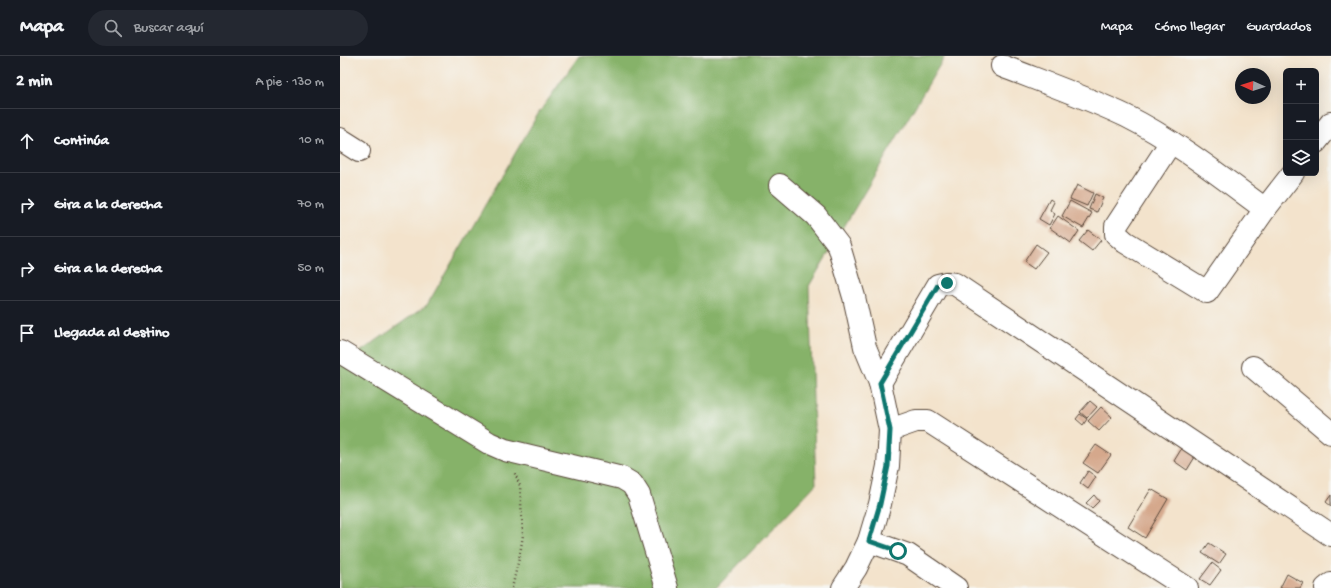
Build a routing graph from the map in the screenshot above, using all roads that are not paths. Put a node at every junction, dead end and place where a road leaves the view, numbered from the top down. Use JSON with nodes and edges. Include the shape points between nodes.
{"nodes":[{"id":1,"x":1002,"y":66,"type":"dead end"},
{"id":2,"x":1331,"y":123,"type":"edge"},
{"id":3,"x":340,"y":139,"type":"edge"},
{"id":4,"x":1318,"y":140,"type":"edge"},
{"id":5,"x":1171,"y":142,"type":"junction"},
{"id":6,"x":359,"y":151,"type":"dead end"},
{"id":7,"x":1291,"y":176,"type":"edge"},
{"id":8,"x":780,"y":185,"type":"dead end"},
{"id":9,"x":1265,"y":209,"type":"junction"},
{"id":10,"x":340,"y":352,"type":"edge"},
{"id":11,"x":1252,"y":367,"type":"dead end"},
{"id":12,"x":880,"y":383,"type":"junction"},
{"id":13,"x":890,"y":430,"type":"junction"},
{"id":14,"x":1331,"y":433,"type":"edge"},
{"id":15,"x":1331,"y":535,"type":"edge"},
{"id":16,"x":869,"y":541,"type":"junction"},
{"id":17,"x":1331,"y":584,"type":"edge"},
{"id":18,"x":667,"y":588,"type":"edge"},
{"id":19,"x":843,"y":588,"type":"edge"},
{"id":20,"x":956,"y":588,"type":"edge"},
{"id":21,"x":1187,"y":588,"type":"edge"},
{"id":22,"x":1326,"y":588,"type":"edge"}],
"edges":[{"from":1,"to":5,"type":"street","via":[[1106,107]]},
{"from":2,"to":4,"type":"street"},
{"from":3,"to":6,"type":"street"},
{"from":5,"to":9,"type":"street"},
{"from":5,"to":9,"type":"street","via":[[1116,226],[1119,239],[1207,292]]},
{"from":7,"to":9,"type":"street"},
{"from":8,"to":12,"type":"street","via":[[816,216],[840,246],[865,347]]},
{"from":10,"to":18,"type":"street","via":[[489,444],[615,476],[632,484],[645,512]]},
{"from":11,"to":14,"type":"street"},
{"from":12,"to":13,"type":"street"},
{"from":12,"to":15,"type":"street","via":[[938,285],[955,284]]},
{"from":13,"to":16,"type":"street","via":[[885,482]]},
{"from":13,"to":21,"type":"street","via":[[916,421],[928,421]]},
{"from":16,"to":19,"type":"street"},
{"from":16,"to":20,"type":"street","via":[[908,555]]},
{"from":17,"to":22,"type":"street"}]}
